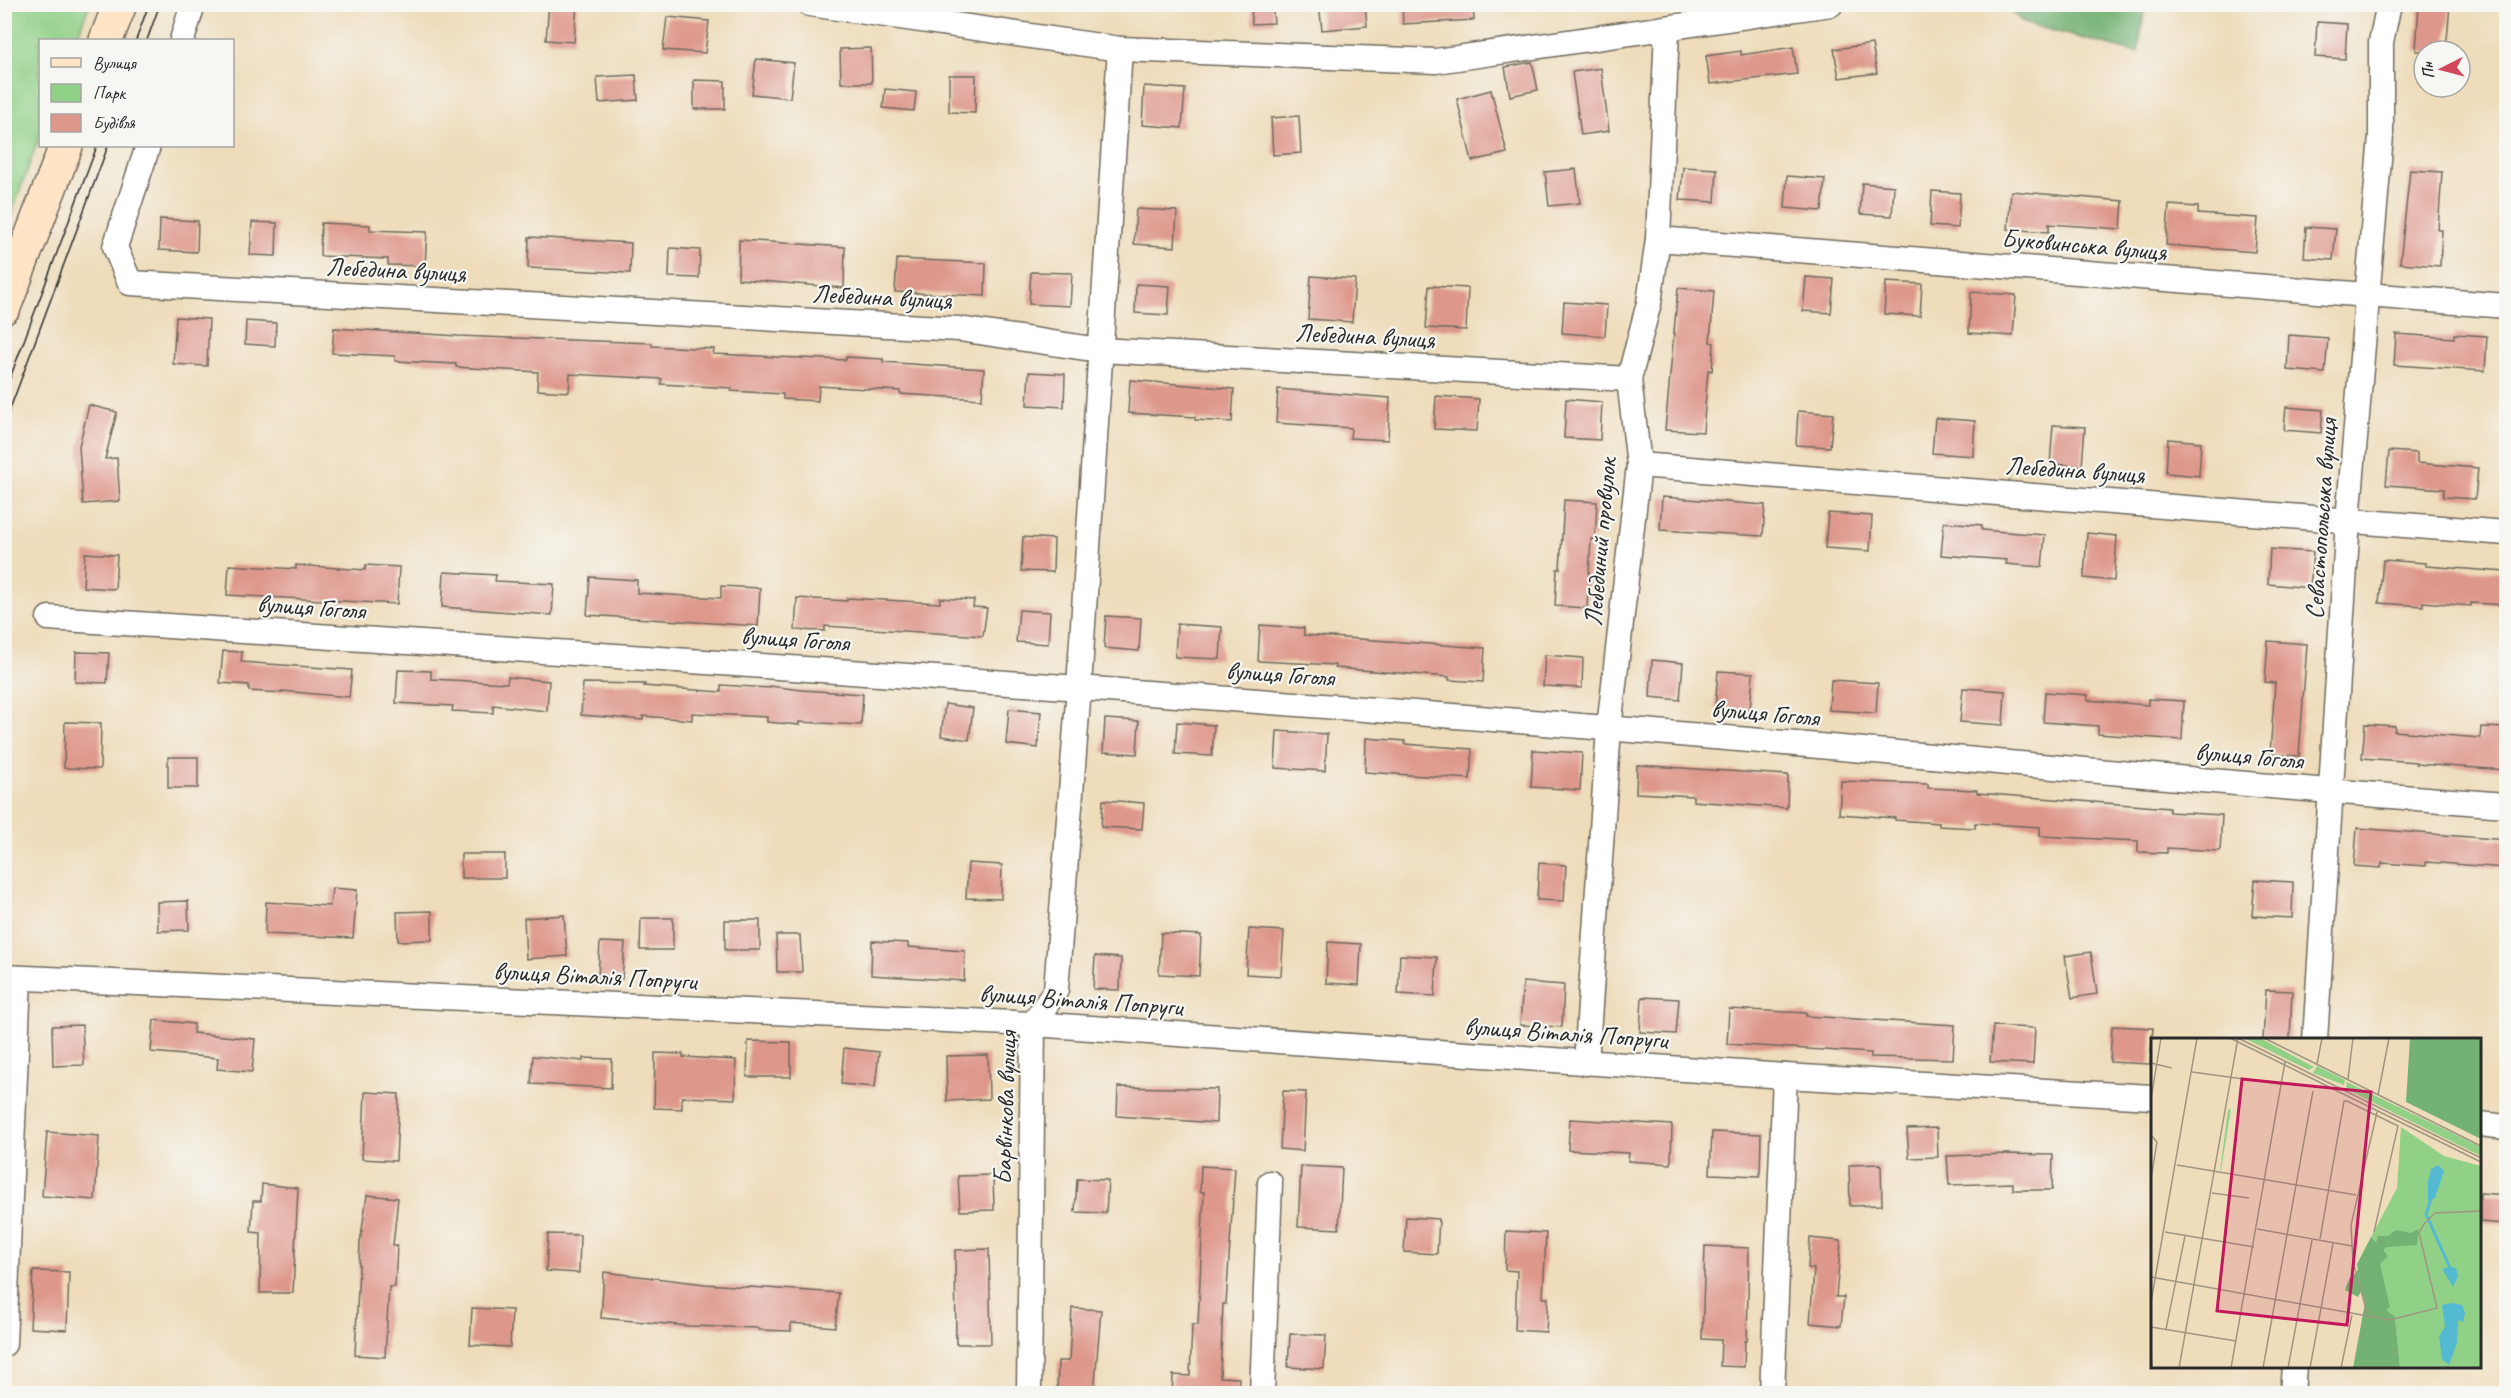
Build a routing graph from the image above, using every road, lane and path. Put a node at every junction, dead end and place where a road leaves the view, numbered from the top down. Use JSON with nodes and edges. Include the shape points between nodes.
{"nodes":[{"id":1,"x":120,"y":4,"type":"edge"},
{"id":2,"x":194,"y":4,"type":"edge"},
{"id":3,"x":810,"y":4,"type":"edge"},
{"id":4,"x":1831,"y":4,"type":"edge"},
{"id":5,"x":2389,"y":4,"type":"edge"},
{"id":6,"x":1667,"y":28,"type":"junction"},
{"id":7,"x":106,"y":39,"type":"edge"},
{"id":8,"x":182,"y":39,"type":"edge"},
{"id":9,"x":1120,"y":49,"type":"junction"},
{"id":10,"x":66,"y":147,"type":"edge"},
{"id":11,"x":148,"y":147,"type":"edge"},
{"id":12,"x":1658,"y":239,"type":"junction"},
{"id":13,"x":2368,"y":296,"type":"junction"},
{"id":14,"x":5,"y":304,"type":"edge"},
{"id":15,"x":2506,"y":306,"type":"edge"},
{"id":16,"x":1099,"y":350,"type":"junction"},
{"id":17,"x":1629,"y":379,"type":"junction"},
{"id":18,"x":1639,"y":465,"type":"junction"},
{"id":19,"x":2348,"y":520,"type":"junction"},
{"id":20,"x":2506,"y":533,"type":"edge"},
{"id":21,"x":49,"y":618,"type":"dead end"},
{"id":22,"x":1079,"y":687,"type":"junction"},
{"id":23,"x":1609,"y":728,"type":"junction"},
{"id":24,"x":2331,"y":792,"type":"junction"},
{"id":25,"x":2506,"y":805,"type":"edge"},
{"id":26,"x":12,"y":978,"type":"edge"},
{"id":27,"x":1033,"y":1024,"type":"junction"},
{"id":28,"x":2314,"y":1038,"type":"edge"},
{"id":29,"x":1586,"y":1063,"type":"junction"},
{"id":30,"x":1785,"y":1076,"type":"junction"},
{"id":31,"x":2151,"y":1097,"type":"edge"},
{"id":32,"x":2481,"y":1124,"type":"edge"},
{"id":33,"x":2506,"y":1127,"type":"edge"},
{"id":34,"x":1270,"y":1183,"type":"dead end"},
{"id":35,"x":4,"y":1344,"type":"edge"},
{"id":36,"x":2294,"y":1368,"type":"edge"},
{"id":37,"x":1029,"y":1394,"type":"edge"},
{"id":38,"x":1262,"y":1394,"type":"edge"},
{"id":39,"x":1772,"y":1394,"type":"edge"},
{"id":40,"x":2292,"y":1394,"type":"edge"}],
"edges":[{"from":1,"to":7,"type":"main road"},
{"from":2,"to":8,"type":"street"},
{"from":3,"to":9,"type":"street"},
{"from":4,"to":6,"type":"street"},
{"from":5,"to":13,"type":"street","name":"Севастопольська вулиця","via":[[2381,42],[2381,136]]},
{"from":6,"to":9,"type":"street","via":[[1436,61]]},
{"from":6,"to":12,"type":"street","name":"Лебединий провулок"},
{"from":9,"to":16,"type":"street","name":"Барвінкова вулиця"},
{"from":10,"to":14,"type":"main road"},
{"from":11,"to":16,"type":"street","name":"Лебедина вулиця","via":[[115,247],[130,283],[959,329]]},
{"from":12,"to":13,"type":"street","name":"Буковинська вулиця"},
{"from":12,"to":17,"type":"street","name":"Лебединий провулок","via":[[1649,303]]},
{"from":13,"to":15,"type":"street","name":"Буковинська вулиця"},
{"from":13,"to":19,"type":"street","name":"Севастопольська вулиця"},
{"from":16,"to":17,"type":"street","name":"Лебедина вулиця"},
{"from":16,"to":22,"type":"street","name":"Барвінкова вулиця"},
{"from":17,"to":18,"type":"street","name":"Лебединий провулок"},
{"from":18,"to":19,"type":"street","name":"Лебедина вулиця"},
{"from":18,"to":23,"type":"street","name":"Лебединий провулок"},
{"from":19,"to":20,"type":"street","name":"Лебедина вулиця"},
{"from":19,"to":24,"type":"street","name":"Севастопольська вулиця"},
{"from":21,"to":22,"type":"street","name":"вулиця Гоголя"},
{"from":22,"to":23,"type":"street","name":"вулиця Гоголя"},
{"from":22,"to":27,"type":"street","name":"Барвінкова вулиця","via":[[1056,990]]},
{"from":23,"to":24,"type":"street","name":"вулиця Гоголя"},
{"from":23,"to":29,"type":"street","name":"Лебединий провулок"},
{"from":24,"to":25,"type":"street","name":"вулиця Гоголя"},
{"from":24,"to":28,"type":"street","name":"Севастопольська вулиця"},
{"from":26,"to":27,"type":"street","name":"вулиця Віталія Попруги"},
{"from":26,"to":35,"type":"street"},
{"from":27,"to":29,"type":"street","name":"вулиця Віталія Попруги"},
{"from":27,"to":37,"type":"street","name":"Барвінкова вулиця"},
{"from":29,"to":30,"type":"street","name":"вулиця Віталія Попруги"},
{"from":30,"to":31,"type":"street","name":"вулиця Віталія Попруги"},
{"from":30,"to":39,"type":"street"},
{"from":32,"to":33,"type":"street"},
{"from":34,"to":38,"type":"street"},
{"from":36,"to":40,"type":"street"}]}
